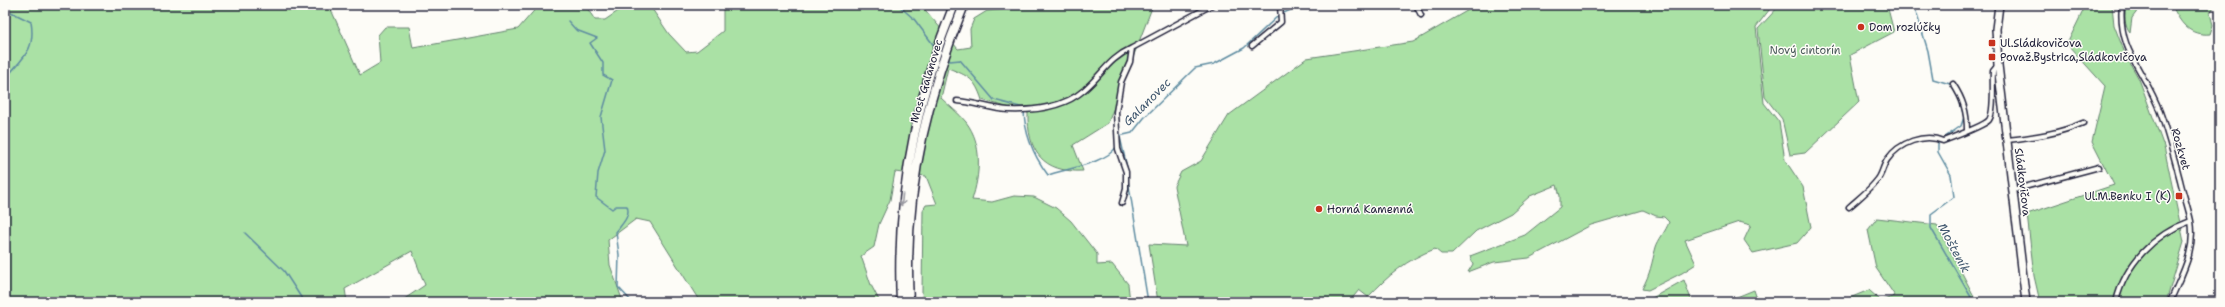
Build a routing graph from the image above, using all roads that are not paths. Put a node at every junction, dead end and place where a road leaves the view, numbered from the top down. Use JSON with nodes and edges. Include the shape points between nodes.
{"nodes":[{"id":1,"x":954,"y":5,"type":"edge"},
{"id":2,"x":964,"y":5,"type":"edge"},
{"id":3,"x":1212,"y":5,"type":"edge"},
{"id":4,"x":1280,"y":5,"type":"edge"},
{"id":5,"x":1416,"y":5,"type":"edge"},
{"id":6,"x":1998,"y":5,"type":"edge"},
{"id":7,"x":2122,"y":5,"type":"edge"},
{"id":8,"x":1421,"y":15,"type":"dead end"},
{"id":9,"x":1252,"y":46,"type":"dead end"},
{"id":10,"x":1132,"y":48,"type":"junction"},
{"id":11,"x":1998,"y":65,"type":"junction"},
{"id":12,"x":1953,"y":84,"type":"dead end"},
{"id":13,"x":957,"y":101,"type":"dead end"},
{"id":14,"x":2083,"y":123,"type":"dead end"},
{"id":15,"x":1967,"y":130,"type":"junction"},
{"id":16,"x":2006,"y":140,"type":"junction"},
{"id":17,"x":911,"y":163,"type":"junction"},
{"id":18,"x":2099,"y":167,"type":"dead end"},
{"id":19,"x":2012,"y":190,"type":"junction"},
{"id":20,"x":1122,"y":203,"type":"dead end"},
{"id":21,"x":1849,"y":208,"type":"dead end"},
{"id":22,"x":2191,"y":221,"type":"junction"},
{"id":23,"x":901,"y":302,"type":"edge"},
{"id":24,"x":909,"y":302,"type":"edge"},
{"id":25,"x":2026,"y":302,"type":"edge"},
{"id":26,"x":2116,"y":302,"type":"edge"},
{"id":27,"x":2170,"y":302,"type":"edge"}],
"edges":[{"from":1,"to":17,"type":"highway","name":"Most Galanovec","via":[[930,70]]},
{"from":2,"to":17,"type":"highway","name":"Most Galanovec","via":[[938,73]]},
{"from":3,"to":10,"type":"street"},
{"from":4,"to":9,"type":"street","via":[[1281,22]]},
{"from":5,"to":8,"type":"street"},
{"from":6,"to":11,"type":"main road","name":"Sládkovičova"},
{"from":7,"to":22,"type":"street","name":"Rozkvet","via":[[2122,36],[2151,89],[2160,112]]},
{"from":10,"to":13,"type":"street","via":[[1115,56],[1084,90],[1065,103],[1008,110]]},
{"from":10,"to":20,"type":"street","via":[[1130,62],[1121,82],[1116,112],[1118,149],[1126,172],[1126,189]]},
{"from":11,"to":15,"type":"street","name":"Sládkovičova","via":[[1993,70],[1992,112],[1989,121]]},
{"from":11,"to":16,"type":"main road","name":"Sládkovičova"},
{"from":12,"to":15,"type":"street","via":[[1965,108]]},
{"from":14,"to":16,"type":"street","via":[[2065,131],[2043,136]]},
{"from":15,"to":21,"type":"street","name":"Sládkovičova","via":[[1943,141],[1930,137],[1908,142],[1896,149],[1886,161],[1878,179]]},
{"from":16,"to":19,"type":"main road","name":"Sládkovičova"},
{"from":17,"to":23,"type":"highway","one_way":true,"via":[[900,230]]},
{"from":17,"to":24,"type":"highway"},
{"from":18,"to":19,"type":"street"},
{"from":19,"to":25,"type":"main road","name":"Sládkovičova"},
{"from":22,"to":26,"type":"street","via":[[2171,228],[2134,262],[2129,268]]},
{"from":22,"to":27,"type":"street","name":"Rozkvet","via":[[2192,245],[2185,269]]}]}
